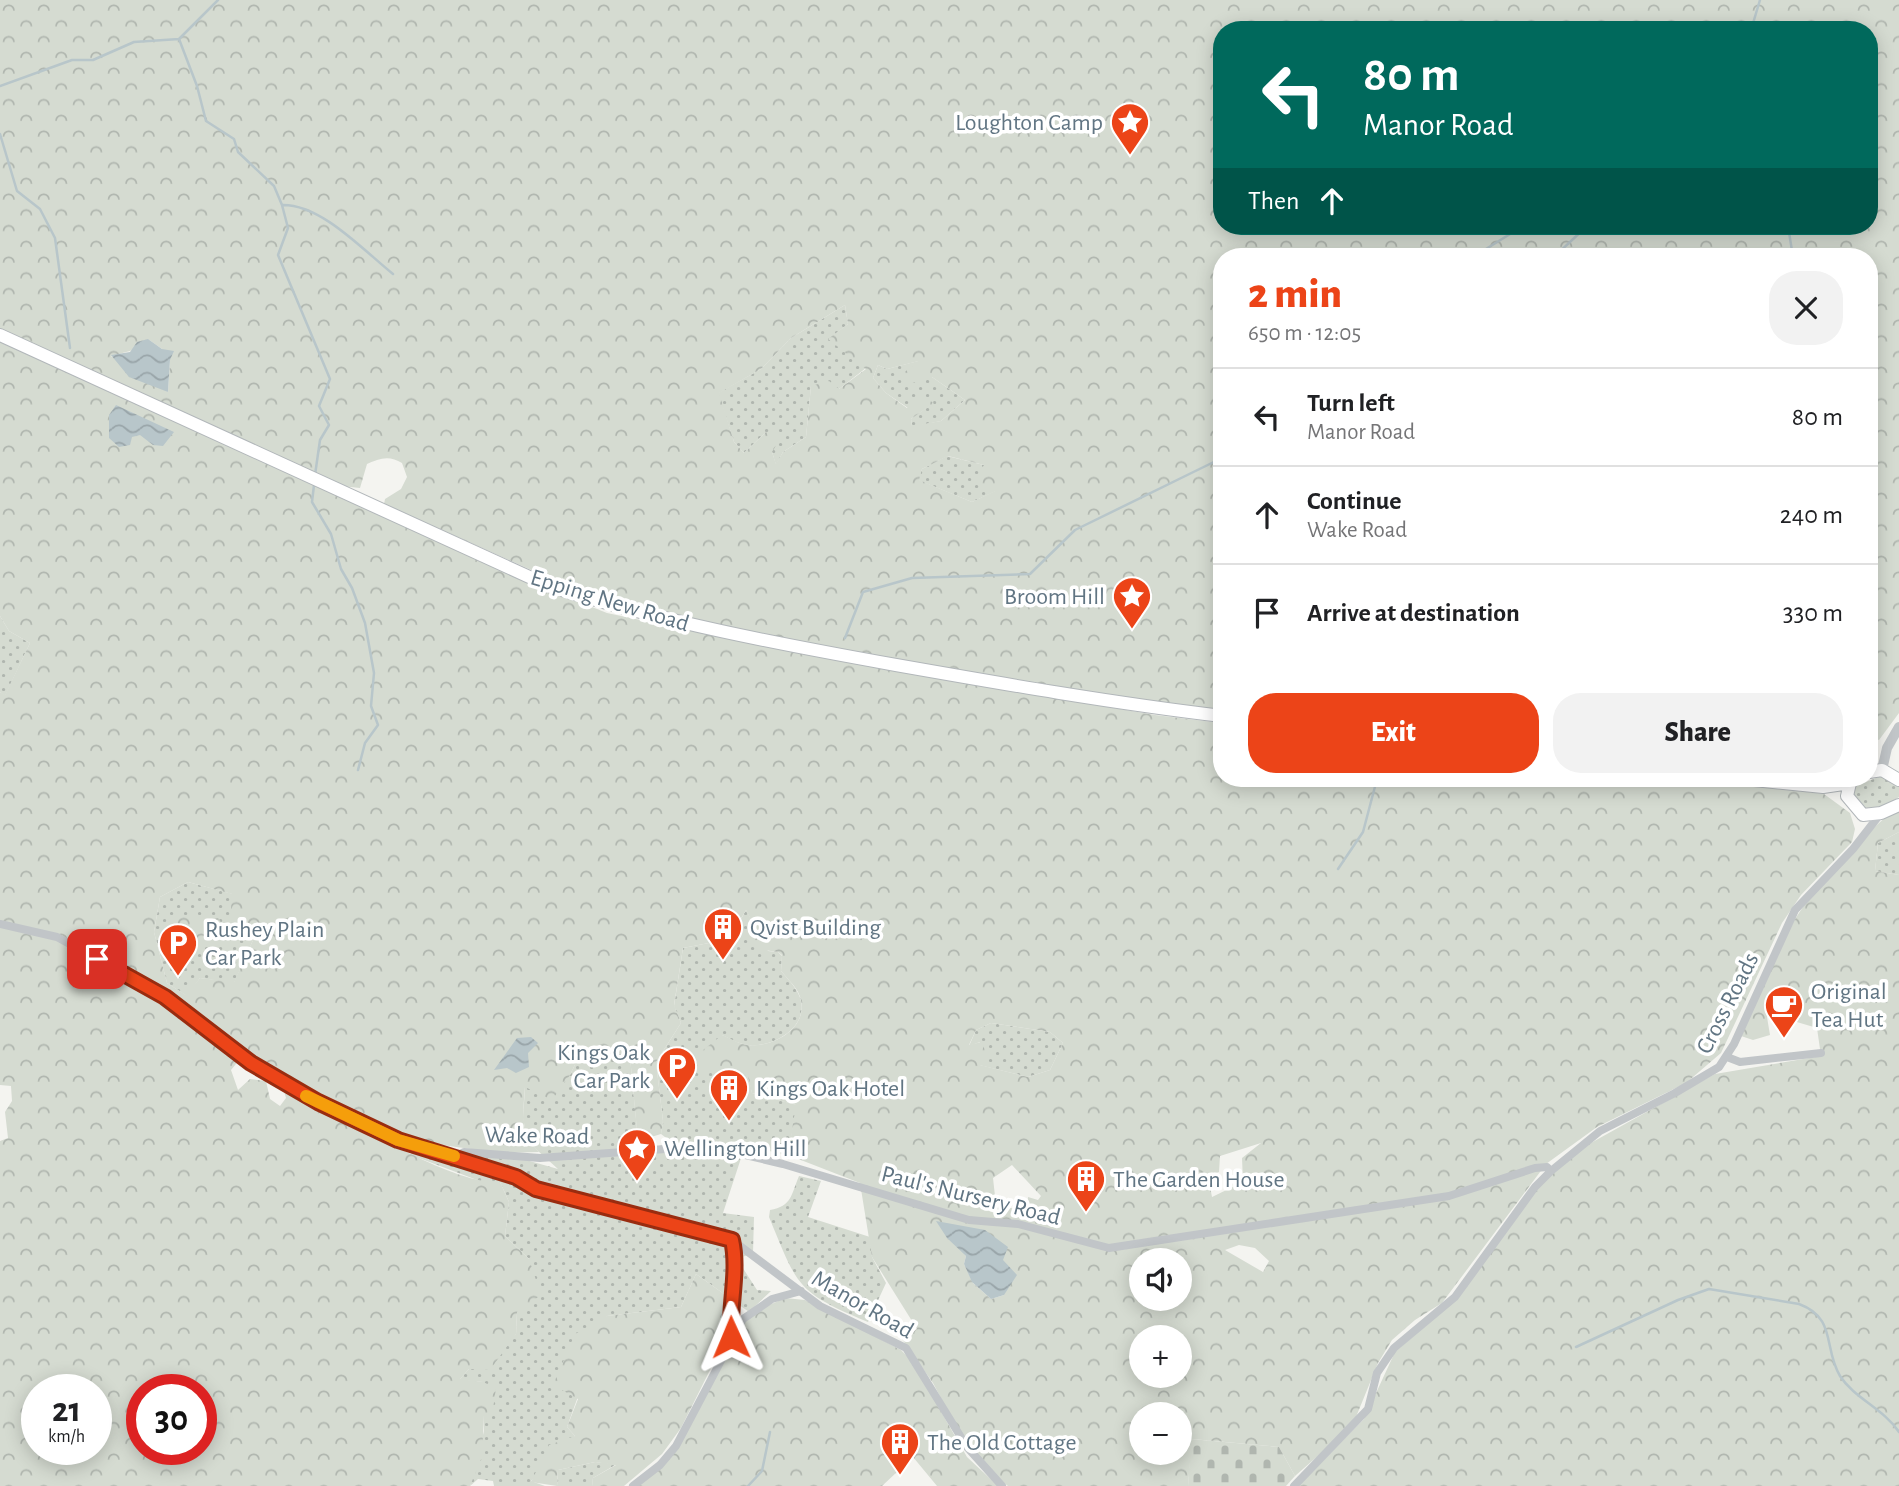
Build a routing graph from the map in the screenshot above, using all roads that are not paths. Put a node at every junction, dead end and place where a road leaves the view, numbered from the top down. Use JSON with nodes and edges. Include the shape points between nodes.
{"nodes":[{"id":1,"x":0,"y":335,"type":"edge"},
{"id":2,"x":1213,"y":715,"type":"edge"},
{"id":3,"x":1899,"y":727,"type":"edge"},
{"id":4,"x":1878,"y":765,"type":"edge"},
{"id":5,"x":1878,"y":772,"type":"edge"},
{"id":6,"x":1899,"y":780,"type":"edge"},
{"id":7,"x":1823,"y":787,"type":"edge"},
{"id":8,"x":1848,"y":787,"type":"edge"},
{"id":9,"x":1850,"y":802,"type":"junction"},
{"id":10,"x":1899,"y":805,"type":"edge"},
{"id":11,"x":1860,"y":812,"type":"junction"},
{"id":12,"x":1881,"y":813,"type":"junction"},
{"id":13,"x":1863,"y":833,"type":"junction"},
{"id":14,"x":0,"y":924,"type":"edge"},
{"id":15,"x":1821,"y":1053,"type":"dead end"},
{"id":16,"x":1727,"y":1056,"type":"junction"},
{"id":17,"x":630,"y":1151,"type":"joint"},
{"id":18,"x":455,"y":1157,"type":"junction"},
{"id":19,"x":1551,"y":1171,"type":"junction"},
{"id":20,"x":732,"y":1240,"type":"junction"},
{"id":21,"x":801,"y":1291,"type":"junction"},
{"id":22,"x":731,"y":1337,"type":"junction"},
{"id":23,"x":633,"y":1486,"type":"edge"},
{"id":24,"x":1002,"y":1486,"type":"edge"},
{"id":25,"x":1294,"y":1486,"type":"edge"}],
"edges":[{"from":1,"to":2,"type":"main road","name":"Epping New Road","via":[[549,586],[744,638],[1089,699]]},
{"from":3,"to":4,"type":"street"},
{"from":5,"to":6,"type":"main road"},
{"from":7,"to":9,"type":"main road"},
{"from":8,"to":9,"type":"main road"},
{"from":9,"to":11,"type":"main road"},
{"from":10,"to":12,"type":"main road"},
{"from":11,"to":12,"type":"main road","via":[[1870,816]]},
{"from":11,"to":13,"type":"street"},
{"from":12,"to":13,"type":"street","name":"Cross Roads"},
{"from":13,"to":16,"type":"street","name":"Cross Roads","via":[[1795,910]]},
{"from":14,"to":18,"type":"street","name":"Wake Road","via":[[57,937],[165,997],[286,1085],[398,1140]]},
{"from":15,"to":16,"type":"street","via":[[1740,1062]]},
{"from":16,"to":19,"type":"street","name":"Cross Roads","via":[[1713,1072],[1600,1130]]},
{"from":17,"to":18,"type":"street","name":"Wake Road","via":[[540,1158],[464,1152]]},
{"from":17,"to":19,"type":"street","name":"Paul's Nursery Road","via":[[707,1146],[733,1151],[969,1220],[1018,1224],[1109,1248],[1449,1196],[1535,1168]]},
{"from":18,"to":20,"type":"street","name":"Manor Road","via":[[516,1177],[536,1189]]},
{"from":19,"to":25,"type":"street","name":"Cross Roads","via":[[1455,1297],[1394,1348],[1377,1373],[1368,1409]]},
{"from":20,"to":21,"type":"street","name":"Manor Road"},
{"from":20,"to":22,"type":"street"},
{"from":21,"to":22,"type":"street","via":[[761,1304]]},
{"from":21,"to":24,"type":"street","name":"Manor Road","via":[[820,1306],[906,1348],[967,1447]]},
{"from":22,"to":23,"type":"street","via":[[676,1446]]}]}
